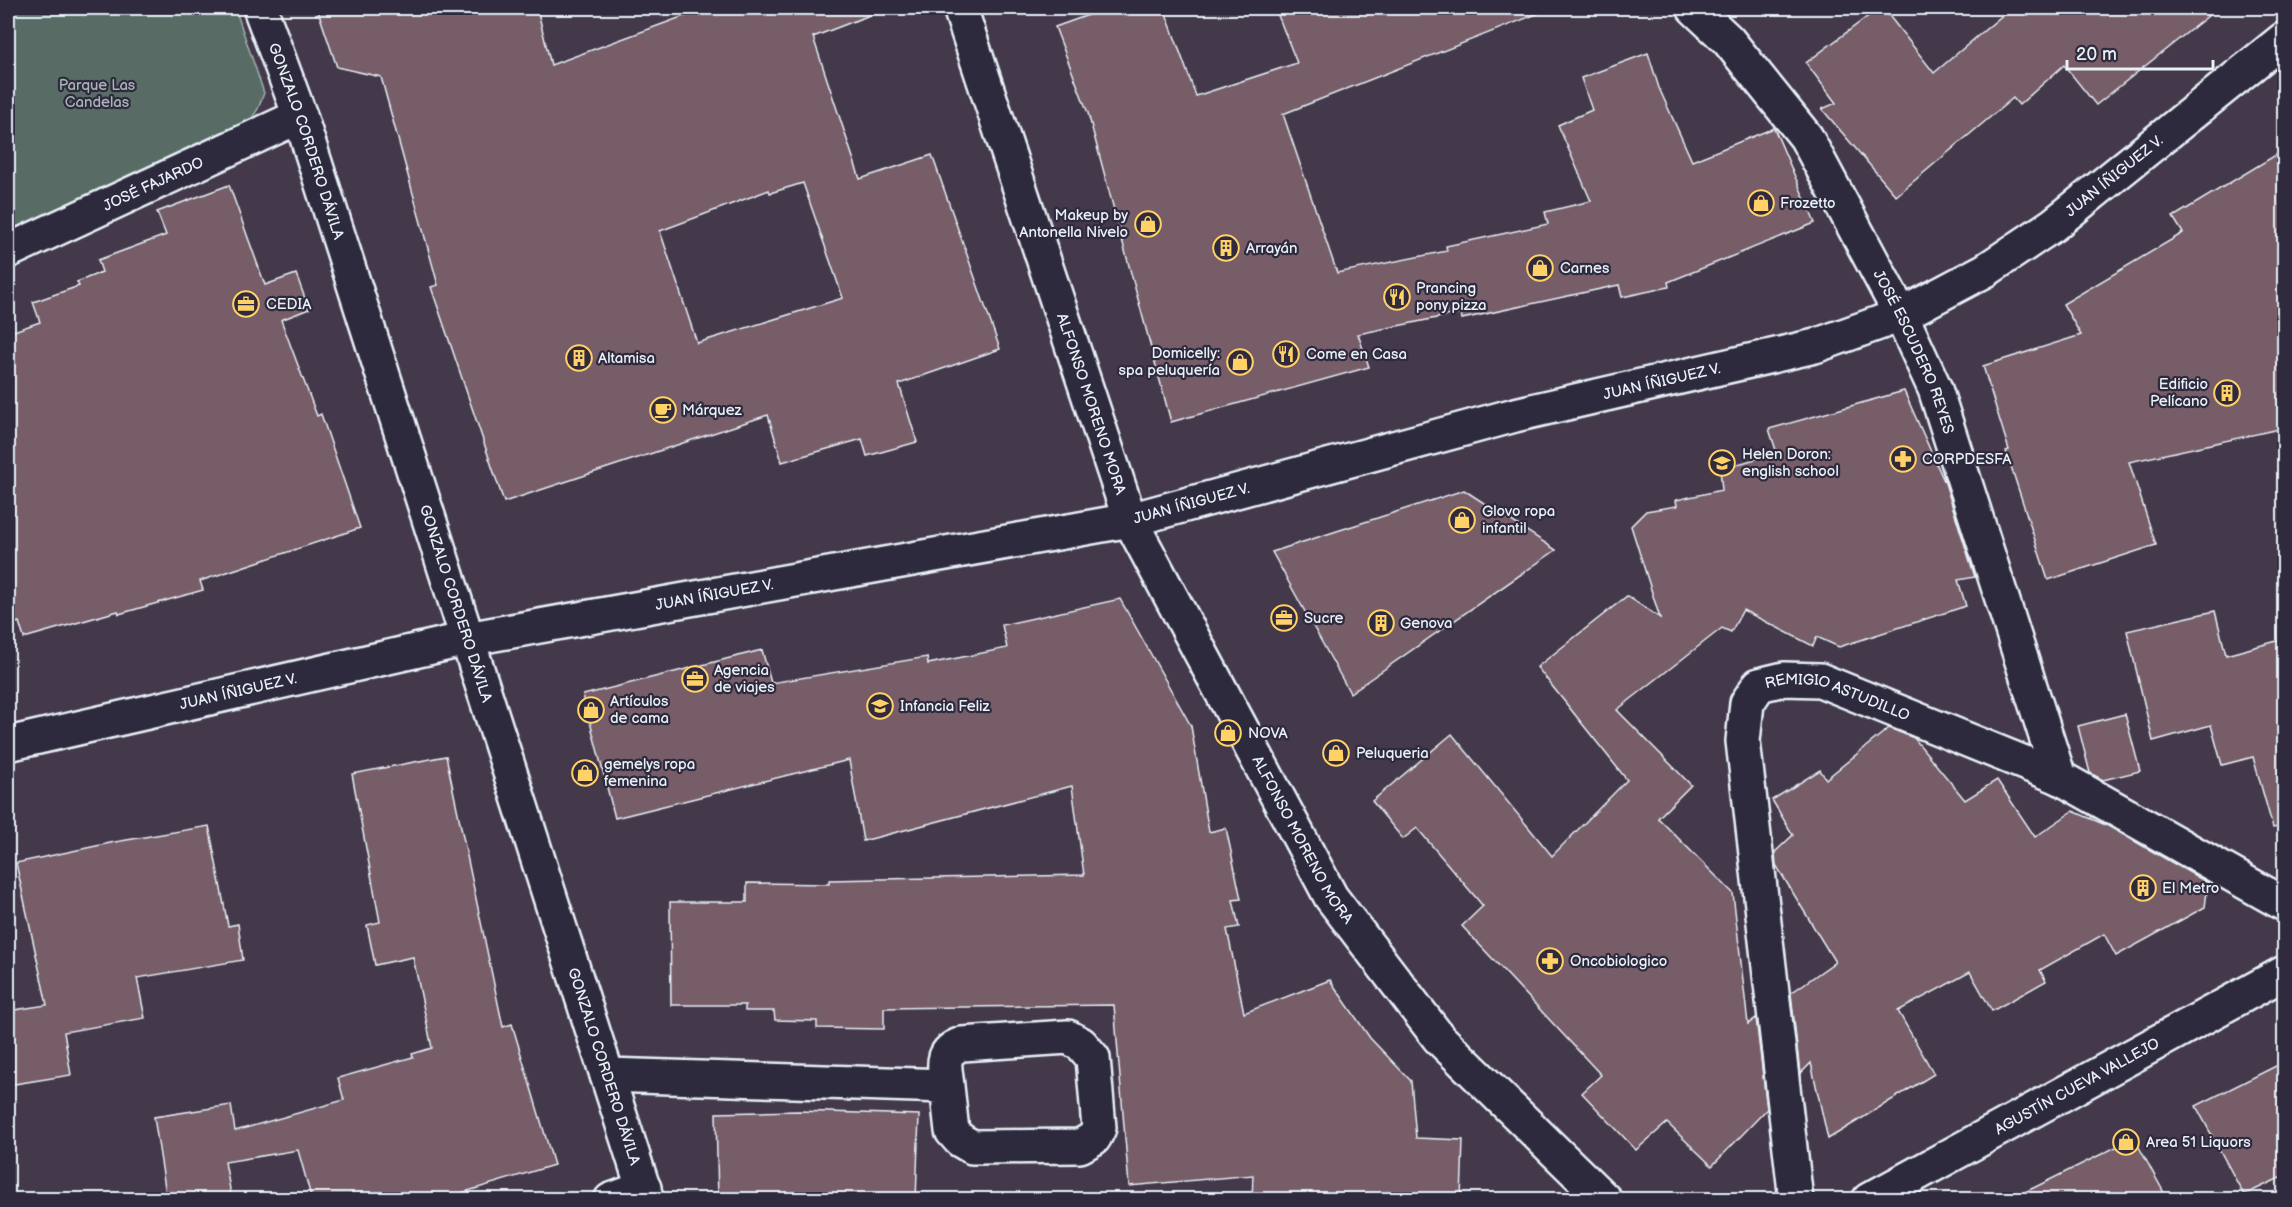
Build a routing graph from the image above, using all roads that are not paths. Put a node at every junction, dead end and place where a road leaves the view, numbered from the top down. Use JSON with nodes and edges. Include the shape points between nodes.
{"nodes":[{"id":1,"x":260,"y":8,"type":"edge"},
{"id":2,"x":960,"y":8,"type":"edge"},
{"id":3,"x":1694,"y":8,"type":"edge"},
{"id":4,"x":2284,"y":39,"type":"edge"},
{"id":5,"x":300,"y":116,"type":"junction"},
{"id":6,"x":8,"y":251,"type":"edge"},
{"id":7,"x":1901,"y":315,"type":"junction"},
{"id":8,"x":1130,"y":520,"type":"junction"},
{"id":9,"x":467,"y":639,"type":"junction"},
{"id":10,"x":8,"y":744,"type":"edge"},
{"id":11,"x":2058,"y":777,"type":"junction"},
{"id":12,"x":2284,"y":904,"type":"edge"},
{"id":13,"x":2284,"y":973,"type":"edge"},
{"id":14,"x":607,"y":1075,"type":"junction"},
{"id":15,"x":947,"y":1086,"type":"junction"},
{"id":16,"x":646,"y":1194,"type":"edge"},
{"id":17,"x":611,"y":1200,"type":"edge"},
{"id":18,"x":1605,"y":1200,"type":"edge"},
{"id":19,"x":1796,"y":1200,"type":"edge"},
{"id":20,"x":1869,"y":1200,"type":"edge"}],
"edges":[{"from":1,"to":5,"type":"street","name":"GONZALO CORDERO DÁVILA"},
{"from":2,"to":8,"type":"street","name":"ALFONSO MORENO MORA"},
{"from":3,"to":7,"type":"street","name":"JOSÉ ESCUDERO REYES","via":[[1728,40],[1806,137]]},
{"from":4,"to":7,"type":"street","name":"JUAN ÍÑIGUEZ V.","via":[[2053,225],[1986,270]]},
{"from":5,"to":6,"type":"street","name":"JOSÉ FAJARDO"},
{"from":5,"to":9,"type":"street","name":"GONZALO CORDERO DÁVILA"},
{"from":7,"to":8,"type":"street","name":"JUAN ÍÑIGUEZ V.","via":[[1815,346],[1515,415]]},
{"from":7,"to":11,"type":"street","name":"JOSÉ ESCUDERO REYES","via":[[1935,389]]},
{"from":8,"to":9,"type":"street","name":"JUAN ÍÑIGUEZ V."},
{"from":8,"to":18,"type":"street","name":"ALFONSO MORENO MORA","via":[[1331,897],[1439,1038]]},
{"from":9,"to":10,"type":"street","name":"JUAN ÍÑIGUEZ V."},
{"from":9,"to":14,"type":"street","name":"GONZALO CORDERO DÁVILA"},
{"from":11,"to":12,"type":"street","name":"REMIGIO ASTUDILLO"},
{"from":11,"to":19,"type":"street","name":"REMIGIO ASTUDILLO","via":[[1820,680],[1784,679],[1759,685],[1747,703],[1743,741]]},
{"from":13,"to":20,"type":"street","name":"AGUSTÍN CUEVA VALLEJO"},
{"from":14,"to":15,"type":"street"},
{"from":14,"to":16,"type":"street","name":"GONZALO CORDERO DÁVILA"},
{"from":15,"to":15,"type":"street","via":[[944,1059],[951,1048],[1068,1037],[1081,1044],[1093,1058],[1099,1128],[1094,1138],[1080,1146],[972,1147],[952,1131]]},
{"from":16,"to":17,"type":"street"}]}
